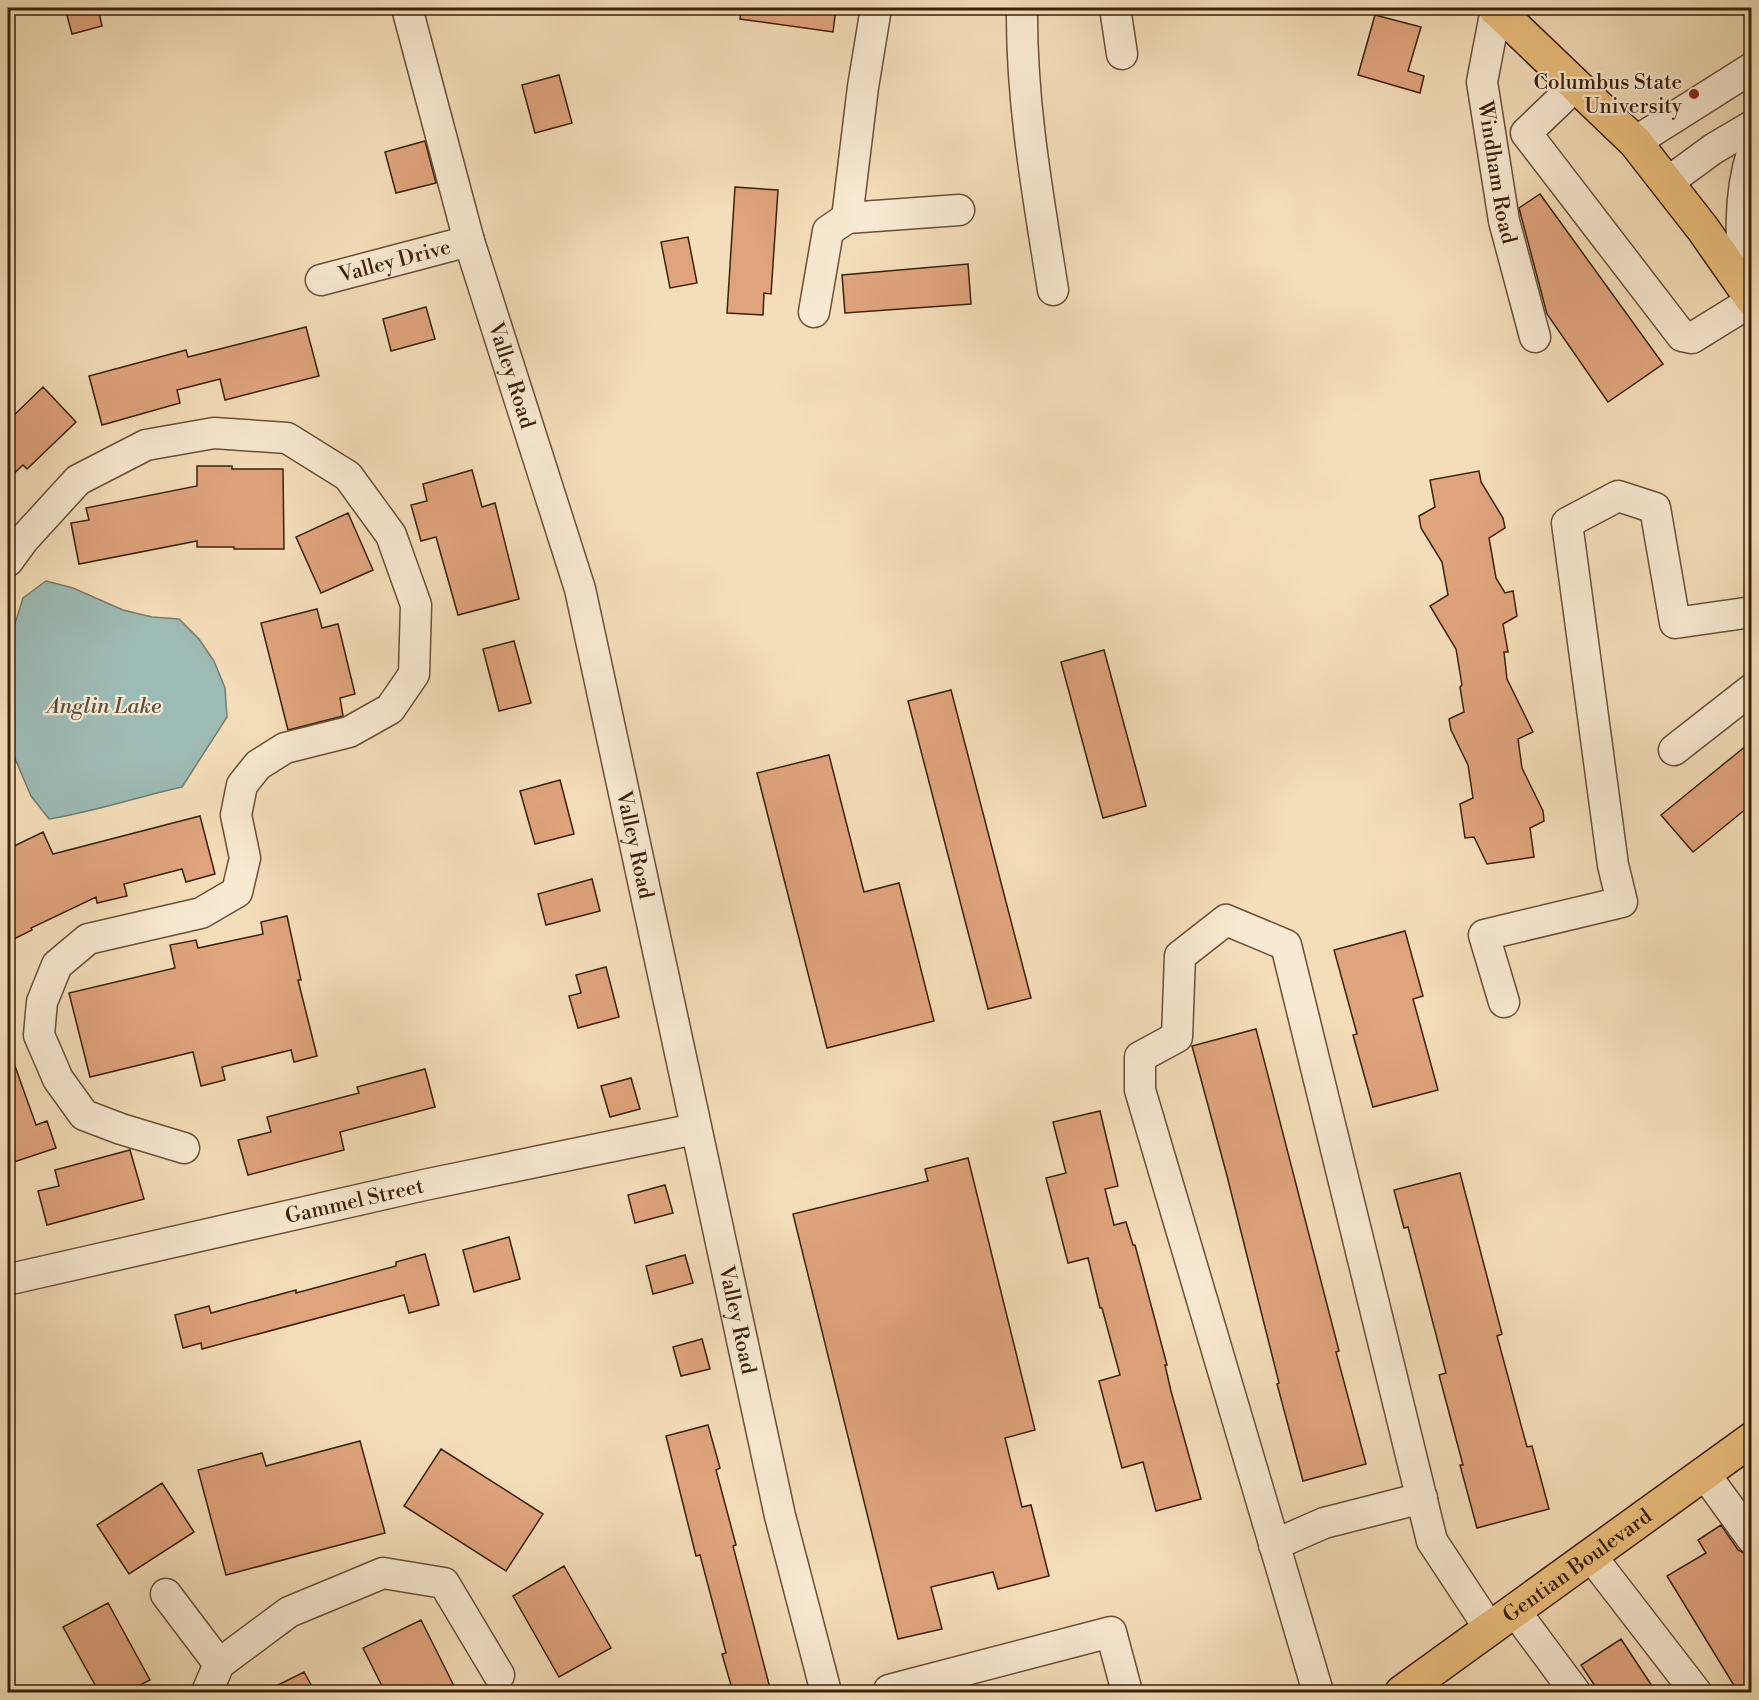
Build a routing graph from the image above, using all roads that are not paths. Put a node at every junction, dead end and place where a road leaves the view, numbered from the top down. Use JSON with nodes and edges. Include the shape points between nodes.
{"nodes":[{"id":1,"x":407,"y":8,"type":"edge"},
{"id":2,"x":876,"y":8,"type":"edge"},
{"id":3,"x":1022,"y":8,"type":"edge"},
{"id":4,"x":1115,"y":8,"type":"edge"},
{"id":5,"x":1495,"y":8,"type":"edge"},
{"id":6,"x":1122,"y":54,"type":"dead end"},
{"id":7,"x":1752,"y":68,"type":"edge"},
{"id":8,"x":1576,"y":86,"type":"junction"},
{"id":9,"x":1752,"y":126,"type":"edge"},
{"id":10,"x":1635,"y":142,"type":"junction"},
{"id":11,"x":1752,"y":153,"type":"edge"},
{"id":12,"x":1668,"y":182,"type":"junction"},
{"id":13,"x":959,"y":210,"type":"dead end"},
{"id":14,"x":847,"y":218,"type":"junction"},
{"id":15,"x":468,"y":241,"type":"junction"},
{"id":16,"x":321,"y":280,"type":"dead end"},
{"id":17,"x":1053,"y":290,"type":"dead end"},
{"id":18,"x":1749,"y":297,"type":"edge"},
{"id":19,"x":814,"y":312,"type":"dead end"},
{"id":20,"x":1535,"y":336,"type":"dead end"},
{"id":21,"x":8,"y":561,"type":"edge"},
{"id":22,"x":1752,"y":612,"type":"edge"},
{"id":23,"x":1752,"y":689,"type":"edge"},
{"id":24,"x":1674,"y":750,"type":"dead end"},
{"id":25,"x":1504,"y":1002,"type":"dead end"},
{"id":26,"x":695,"y":1129,"type":"junction"},
{"id":27,"x":184,"y":1148,"type":"dead end"},
{"id":28,"x":15,"y":1278,"type":"dead end"},
{"id":29,"x":1752,"y":1439,"type":"edge"},
{"id":30,"x":1704,"y":1473,"type":"junction"},
{"id":31,"x":1422,"y":1498,"type":"junction"},
{"id":32,"x":1752,"y":1539,"type":"edge"},
{"id":33,"x":1275,"y":1545,"type":"junction"},
{"id":34,"x":1590,"y":1556,"type":"junction"},
{"id":35,"x":166,"y":1594,"type":"dead end"},
{"id":36,"x":1502,"y":1620,"type":"junction"},
{"id":37,"x":219,"y":1664,"type":"junction"},
{"id":38,"x":499,"y":1675,"type":"dead end"},
{"id":39,"x":207,"y":1692,"type":"edge"},
{"id":40,"x":826,"y":1692,"type":"edge"},
{"id":41,"x":886,"y":1692,"type":"edge"},
{"id":42,"x":1127,"y":1692,"type":"edge"},
{"id":43,"x":1318,"y":1692,"type":"edge"},
{"id":44,"x":1402,"y":1692,"type":"edge"},
{"id":45,"x":1575,"y":1692,"type":"edge"},
{"id":46,"x":1696,"y":1692,"type":"edge"}],
"edges":[{"from":1,"to":15,"type":"street","name":"Valley Road"},
{"from":2,"to":14,"type":"street"},
{"from":3,"to":17,"type":"street","via":[[1022,57],[1033,165]]},
{"from":4,"to":6,"type":"street"},
{"from":5,"to":8,"type":"main road"},
{"from":5,"to":20,"type":"street","name":"Windham Road","via":[[1482,82],[1504,221]]},
{"from":7,"to":10,"type":"street"},
{"from":8,"to":10,"type":"main road"},
{"from":8,"to":18,"type":"street","via":[[1526,133],[1682,336],[1692,338]]},
{"from":9,"to":12,"type":"street"},
{"from":10,"to":12,"type":"main road"},
{"from":11,"to":18,"type":"street","via":[[1744,177],[1741,238]]},
{"from":12,"to":18,"type":"main road"},
{"from":13,"to":14,"type":"street"},
{"from":14,"to":19,"type":"street","via":[[828,231]]},
{"from":15,"to":16,"type":"street","name":"Valley Drive"},
{"from":15,"to":26,"type":"street","name":"Valley Road","via":[[580,589]]},
{"from":21,"to":27,"type":"street","via":[[78,480],[146,445],[214,433],[287,438],[348,476],[392,535],[416,605],[414,674],[390,710],[349,732],[285,748],[258,765],[242,785],[236,815],[245,858],[237,892],[201,913],[88,939],[57,965],[42,1002],[39,1035],[58,1078],[84,1115]]},
{"from":22,"to":25,"type":"street","via":[[1675,623],[1655,508],[1618,496],[1567,523],[1612,865],[1622,902],[1484,935]]},
{"from":23,"to":24,"type":"street"},
{"from":26,"to":28,"type":"street","name":"Gammel Street","via":[[424,1185]]},
{"from":26,"to":40,"type":"street","name":"Valley Road","via":[[780,1516]]},
{"from":29,"to":30,"type":"main road","name":"Gentian Boulevard"},
{"from":30,"to":32,"type":"street"},
{"from":30,"to":34,"type":"main road","name":"Gentian Boulevard"},
{"from":31,"to":33,"type":"street","via":[[1324,1523]]},
{"from":31,"to":33,"type":"street","via":[[1286,945],[1226,920],[1180,956],[1177,1037],[1140,1057],[1140,1090]]},
{"from":31,"to":36,"type":"street","via":[[1432,1541]]},
{"from":33,"to":43,"type":"street"},
{"from":34,"to":36,"type":"main road","name":"Gentian Boulevard"},
{"from":34,"to":46,"type":"street"},
{"from":35,"to":37,"type":"street"},
{"from":36,"to":44,"type":"main road","name":"Gentian Boulevard"},
{"from":36,"to":45,"type":"street"},
{"from":37,"to":38,"type":"street","via":[[290,1612],[383,1573],[444,1583]]},
{"from":37,"to":39,"type":"street"},
{"from":41,"to":42,"type":"street","via":[[1111,1632]]}]}
